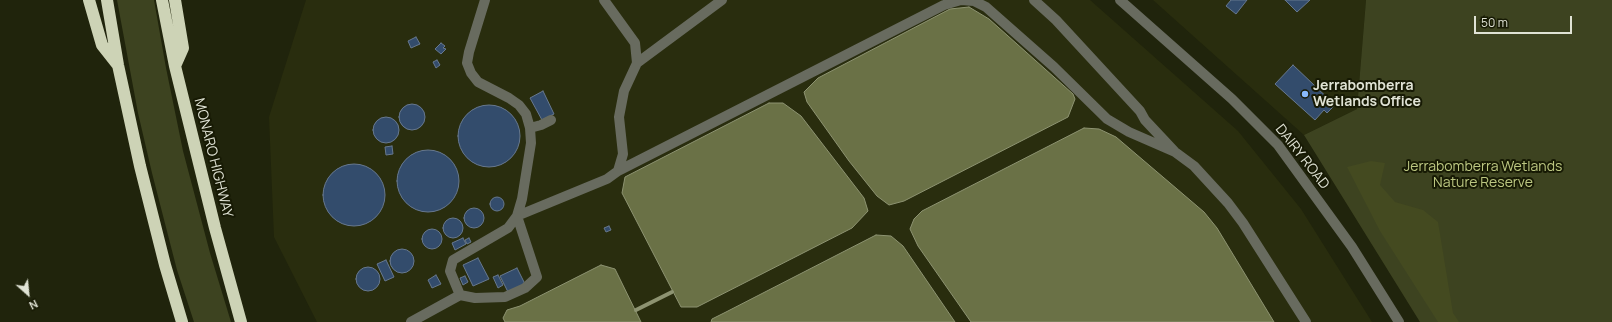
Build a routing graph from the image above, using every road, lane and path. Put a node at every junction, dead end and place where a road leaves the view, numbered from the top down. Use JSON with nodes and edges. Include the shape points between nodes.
{"nodes":[{"id":1,"x":89,"y":0,"type":"edge"},
{"id":2,"x":107,"y":0,"type":"edge"},
{"id":3,"x":162,"y":0,"type":"edge"},
{"id":4,"x":175,"y":0,"type":"edge"},
{"id":5,"x":485,"y":0,"type":"edge"},
{"id":6,"x":604,"y":0,"type":"edge"},
{"id":7,"x":722,"y":0,"type":"edge"},
{"id":8,"x":1034,"y":0,"type":"edge"},
{"id":9,"x":1120,"y":0,"type":"edge"},
{"id":10,"x":637,"y":63,"type":"junction"},
{"id":11,"x":118,"y":65,"type":"junction"},
{"id":12,"x":175,"y":66,"type":"junction"},
{"id":13,"x":552,"y":120,"type":"dead end"},
{"id":14,"x":1145,"y":120,"type":"junction"},
{"id":15,"x":530,"y":128,"type":"junction"},
{"id":16,"x":1129,"y":132,"type":"junction"},
{"id":17,"x":1175,"y":152,"type":"junction"},
{"id":18,"x":618,"y":171,"type":"junction"},
{"id":19,"x":518,"y":216,"type":"junction"},
{"id":20,"x":460,"y":295,"type":"junction"},
{"id":21,"x":182,"y":322,"type":"edge"},
{"id":22,"x":241,"y":322,"type":"edge"},
{"id":23,"x":410,"y":322,"type":"edge"},
{"id":24,"x":1306,"y":322,"type":"edge"},
{"id":25,"x":1399,"y":322,"type":"edge"}],
"edges":[{"from":1,"to":11,"type":"highway","via":[[102,45]]},
{"from":2,"to":11,"type":"highway"},
{"from":3,"to":12,"type":"highway","name":"MONARO HIGHWAY"},
{"from":4,"to":12,"type":"highway","via":[[183,48]]},
{"from":5,"to":15,"type":"street","via":[[467,63],[478,82],[519,105],[526,114]]},
{"from":6,"to":10,"type":"street","via":[[635,43]]},
{"from":7,"to":10,"type":"street"},
{"from":8,"to":14,"type":"street","via":[[1061,25],[1140,111]]},
{"from":9,"to":25,"type":"street","name":"DAIRY ROAD","via":[[1232,99],[1278,145],[1352,246]]},
{"from":10,"to":18,"type":"street","via":[[624,91],[619,117],[624,154]]},
{"from":11,"to":21,"type":"highway","via":[[142,173]]},
{"from":12,"to":22,"type":"highway","name":"MONARO HIGHWAY"},
{"from":13,"to":15,"type":"street"},
{"from":14,"to":16,"type":"street","via":[[1143,129]]},
{"from":14,"to":17,"type":"street"},
{"from":15,"to":19,"type":"street","via":[[531,143]]},
{"from":16,"to":17,"type":"street"},
{"from":16,"to":18,"type":"street","via":[[1107,119],[1054,67],[986,7],[974,1],[961,0],[944,5]]},
{"from":17,"to":24,"type":"street","via":[[1194,166],[1228,203]]},
{"from":18,"to":19,"type":"street","via":[[607,179]]},
{"from":19,"to":20,"type":"street","via":[[508,228],[452,260],[450,271]]},
{"from":19,"to":20,"type":"street","via":[[537,277],[525,288],[505,297],[475,298]]},
{"from":20,"to":23,"type":"street"}]}
